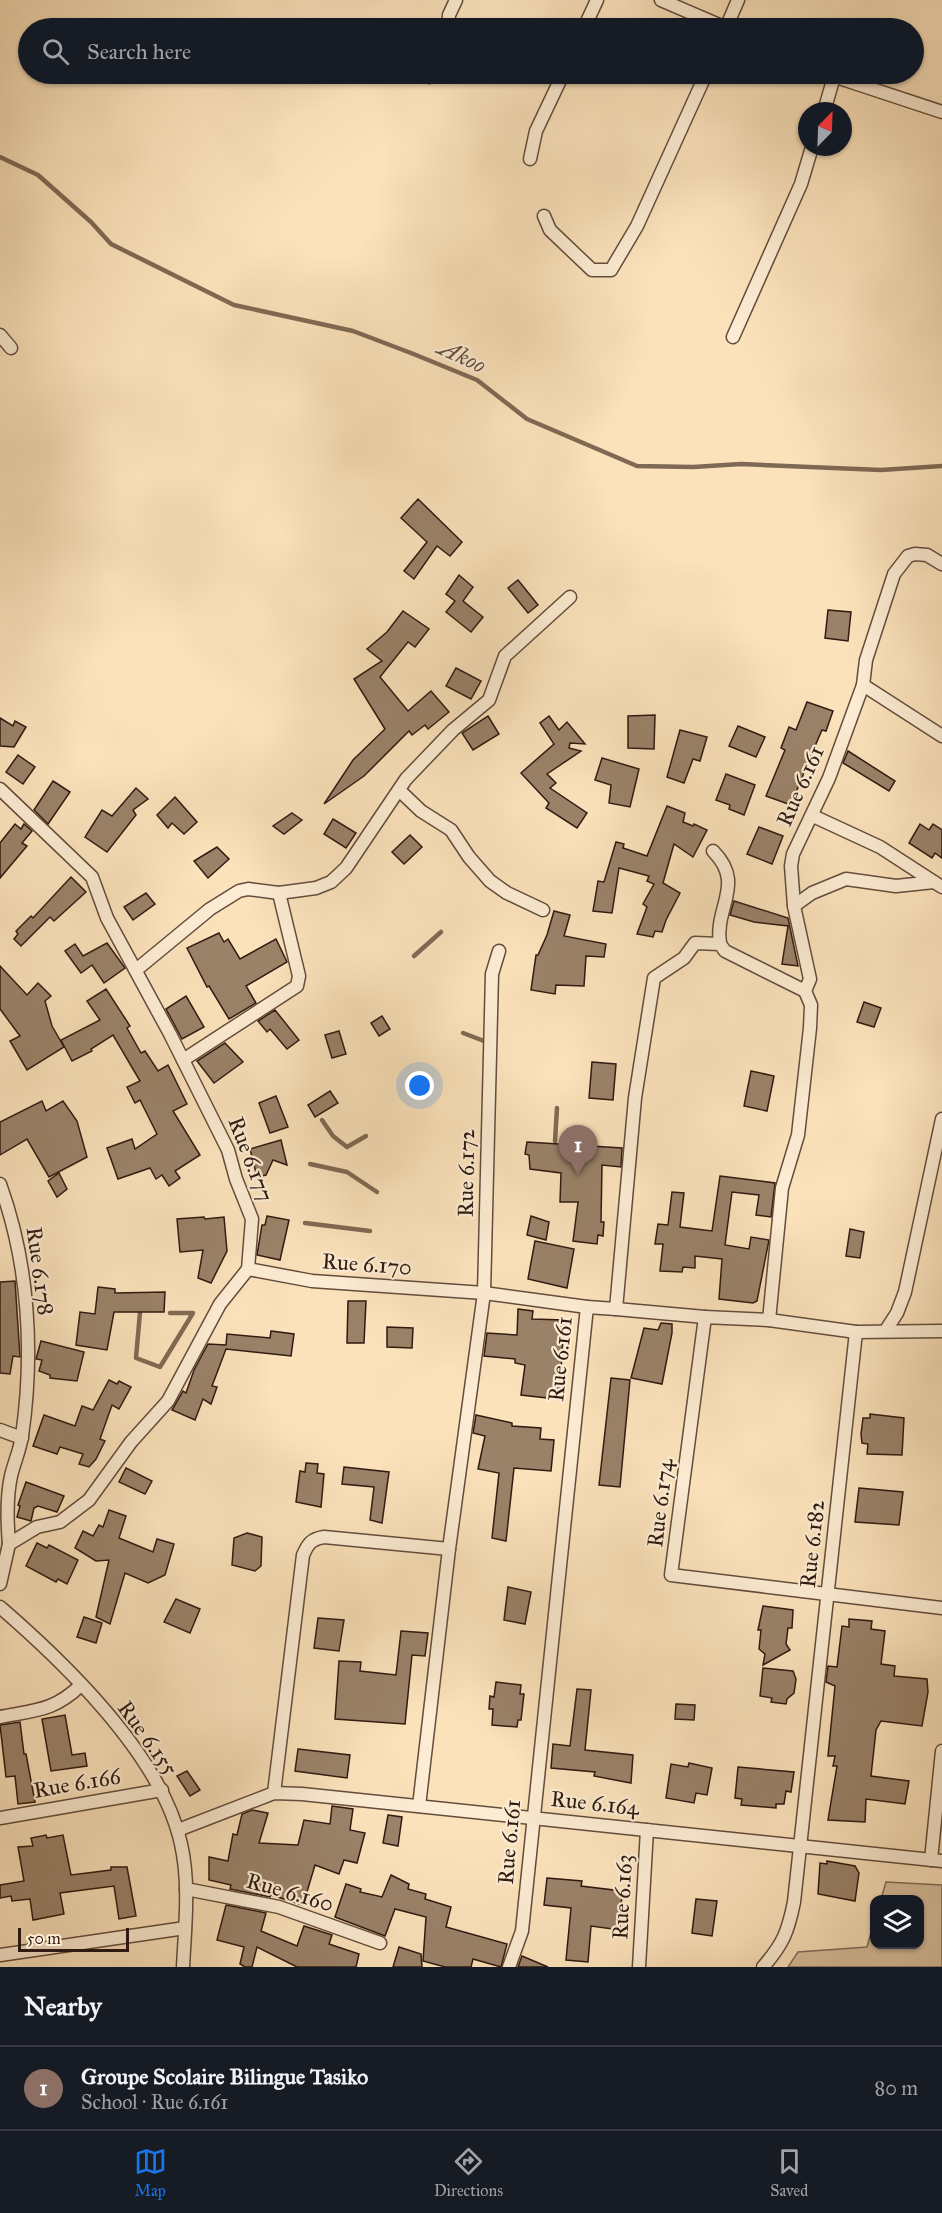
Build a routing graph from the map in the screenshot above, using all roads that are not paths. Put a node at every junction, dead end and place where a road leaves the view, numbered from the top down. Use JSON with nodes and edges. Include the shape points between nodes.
{"nodes":[{"id":1,"x":456,"y":0,"type":"edge"},
{"id":2,"x":597,"y":0,"type":"edge"},
{"id":3,"x":661,"y":0,"type":"edge"},
{"id":4,"x":738,"y":0,"type":"edge"},
{"id":5,"x":449,"y":18,"type":"edge"},
{"id":6,"x":589,"y":18,"type":"edge"},
{"id":7,"x":703,"y":18,"type":"edge"},
{"id":8,"x":730,"y":18,"type":"edge"},
{"id":9,"x":558,"y":84,"type":"edge"},
{"id":10,"x":701,"y":84,"type":"edge"},
{"id":11,"x":829,"y":84,"type":"edge"},
{"id":12,"x":858,"y":84,"type":"edge"},
{"id":13,"x":826,"y":102,"type":"edge"},
{"id":14,"x":942,"y":112,"type":"edge"},
{"id":15,"x":810,"y":156,"type":"edge"},
{"id":16,"x":530,"y":159,"type":"dead end"},
{"id":17,"x":544,"y":216,"type":"dead end"},
{"id":18,"x":0,"y":335,"type":"edge"},
{"id":19,"x":732,"y":337,"type":"dead end"},
{"id":20,"x":11,"y":348,"type":"dead end"},
{"id":21,"x":942,"y":564,"type":"edge"},
{"id":22,"x":570,"y":597,"type":"dead end"},
{"id":23,"x":863,"y":685,"type":"junction"},
{"id":24,"x":942,"y":736,"type":"edge"},
{"id":25,"x":0,"y":789,"type":"edge"},
{"id":26,"x":399,"y":789,"type":"junction"},
{"id":27,"x":813,"y":816,"type":"junction"},
{"id":28,"x":713,"y":851,"type":"dead end"},
{"id":29,"x":938,"y":884,"type":"edge"},
{"id":30,"x":279,"y":893,"type":"junction"},
{"id":31,"x":794,"y":906,"type":"junction"},
{"id":32,"x":543,"y":910,"type":"dead end"},
{"id":33,"x":720,"y":944,"type":"junction"},
{"id":34,"x":498,"y":951,"type":"dead end"},
{"id":35,"x":136,"y":970,"type":"junction"},
{"id":36,"x":806,"y":991,"type":"junction"},
{"id":37,"x":183,"y":1060,"type":"junction"},
{"id":38,"x":942,"y":1119,"type":"edge"},
{"id":39,"x":0,"y":1184,"type":"edge"},
{"id":40,"x":248,"y":1269,"type":"junction"},
{"id":41,"x":484,"y":1293,"type":"junction"},
{"id":42,"x":587,"y":1307,"type":"junction"},
{"id":43,"x":616,"y":1309,"type":"junction"},
{"id":44,"x":705,"y":1317,"type":"junction"},
{"id":45,"x":769,"y":1320,"type":"junction"},
{"id":46,"x":886,"y":1330,"type":"junction"},
{"id":47,"x":942,"y":1331,"type":"edge"},
{"id":48,"x":856,"y":1332,"type":"junction"},
{"id":49,"x":0,"y":1430,"type":"edge"},
{"id":50,"x":21,"y":1438,"type":"junction"},
{"id":51,"x":9,"y":1544,"type":"junction"},
{"id":52,"x":449,"y":1549,"type":"junction"},
{"id":53,"x":0,"y":1584,"type":"edge"},
{"id":54,"x":828,"y":1595,"type":"junction"},
{"id":55,"x":0,"y":1607,"type":"edge"},
{"id":56,"x":942,"y":1608,"type":"edge"},
{"id":57,"x":81,"y":1685,"type":"junction"},
{"id":58,"x":0,"y":1718,"type":"edge"},
{"id":59,"x":942,"y":1751,"type":"edge"},
{"id":60,"x":162,"y":1790,"type":"junction"},
{"id":61,"x":274,"y":1793,"type":"junction"},
{"id":62,"x":419,"y":1806,"type":"junction"},
{"id":63,"x":532,"y":1817,"type":"junction"},
{"id":64,"x":0,"y":1818,"type":"edge"},
{"id":65,"x":178,"y":1830,"type":"junction"},
{"id":66,"x":646,"y":1830,"type":"junction"},
{"id":67,"x":800,"y":1846,"type":"junction"},
{"id":68,"x":936,"y":1861,"type":"edge"},
{"id":69,"x":186,"y":1889,"type":"junction"},
{"id":70,"x":185,"y":1928,"type":"junction"},
{"id":71,"x":380,"y":1943,"type":"dead end"},
{"id":72,"x":0,"y":1955,"type":"edge"},
{"id":73,"x":183,"y":1967,"type":"edge"},
{"id":74,"x":509,"y":1967,"type":"edge"},
{"id":75,"x":639,"y":1967,"type":"edge"},
{"id":76,"x":763,"y":1967,"type":"edge"}],
"edges":[{"from":1,"to":5,"type":"street"},
{"from":2,"to":6,"type":"street"},
{"from":3,"to":7,"type":"street"},
{"from":4,"to":8,"type":"street"},
{"from":9,"to":16,"type":"street","via":[[536,131]]},
{"from":10,"to":17,"type":"street","via":[[637,226],[611,270],[592,270],[550,230]]},
{"from":11,"to":13,"type":"street"},
{"from":12,"to":14,"type":"street"},
{"from":15,"to":19,"type":"street"},
{"from":18,"to":20,"type":"street"},
{"from":21,"to":23,"type":"street","name":"Rue 6.161","via":[[927,555],[915,554],[901,563],[871,642]]},
{"from":22,"to":26,"type":"street","via":[[505,656],[489,700],[453,730]]},
{"from":23,"to":24,"type":"street"},
{"from":23,"to":27,"type":"street","name":"Rue 6.161"},
{"from":25,"to":35,"type":"street","name":"Rue 6.177","via":[[92,878],[107,918]]},
{"from":26,"to":30,"type":"street","via":[[346,868],[331,882]]},
{"from":26,"to":32,"type":"street","via":[[421,811],[451,830],[490,881]]},
{"from":27,"to":29,"type":"street","via":[[880,847]]},
{"from":27,"to":31,"type":"street","name":"Rue 6.161","via":[[793,854]]},
{"from":28,"to":33,"type":"street","via":[[728,871]]},
{"from":29,"to":31,"type":"street","via":[[896,886],[846,879],[812,893]]},
{"from":30,"to":35,"type":"street","via":[[239,891],[210,909]]},
{"from":30,"to":37,"type":"street","via":[[300,976],[297,986]]},
{"from":31,"to":36,"type":"street","name":"Rue 6.161","via":[[810,979]]},
{"from":33,"to":36,"type":"street","via":[[725,951]]},
{"from":33,"to":43,"type":"street","via":[[695,943],[684,958],[654,978],[634,1098]]},
{"from":34,"to":41,"type":"street","name":"Rue 6.172","via":[[492,974]]},
{"from":35,"to":37,"type":"street","name":"Rue 6.177"},
{"from":36,"to":45,"type":"street","name":"Rue 6.161","via":[[811,1017],[798,1135],[782,1188]]},
{"from":37,"to":40,"type":"street","name":"Rue 6.177","via":[[228,1150],[252,1219]]},
{"from":38,"to":46,"type":"street","via":[[905,1292]]},
{"from":39,"to":50,"type":"street","name":"Rue 6.178","via":[[11,1214],[24,1285],[29,1357]]},
{"from":40,"to":41,"type":"street","name":"Rue 6.170","via":[[312,1281]]},
{"from":40,"to":51,"type":"street","via":[[220,1304],[168,1401],[131,1442],[89,1500],[60,1522],[37,1527]]},
{"from":41,"to":42,"type":"street"},
{"from":41,"to":52,"type":"street","name":"Rue 6.172"},
{"from":42,"to":43,"type":"street","name":"Rue 6.161"},
{"from":42,"to":63,"type":"street","name":"Rue 6.161"},
{"from":43,"to":44,"type":"street","name":"Rue 6.161"},
{"from":44,"to":45,"type":"street"},
{"from":44,"to":54,"type":"street","name":"Rue 6.174","via":[[672,1575]]},
{"from":45,"to":48,"type":"street"},
{"from":46,"to":47,"type":"street"},
{"from":46,"to":48,"type":"street"},
{"from":48,"to":54,"type":"street","name":"Rue 6.182"},
{"from":49,"to":50,"type":"street"},
{"from":50,"to":51,"type":"street","name":"Rue 6.178","via":[[10,1477]]},
{"from":51,"to":53,"type":"street"},
{"from":52,"to":61,"type":"street","via":[[324,1537],[307,1545]]},
{"from":52,"to":62,"type":"street","name":"Rue 6.172"},
{"from":54,"to":56,"type":"street","name":"Rue 6.174"},
{"from":54,"to":67,"type":"street","name":"Rue 6.182"},
{"from":55,"to":57,"type":"street","name":"Rue 6.155","via":[[43,1644]]},
{"from":57,"to":58,"type":"street","via":[[53,1707]]},
{"from":57,"to":60,"type":"street","name":"Rue 6.155","via":[[123,1734]]},
{"from":59,"to":68,"type":"street"},
{"from":60,"to":64,"type":"street","name":"Rue 6.166"},
{"from":60,"to":65,"type":"street","name":"Rue 6.155"},
{"from":61,"to":62,"type":"street","name":"Rue 6.164"},
{"from":61,"to":65,"type":"street","name":"Rue 6.164"},
{"from":62,"to":63,"type":"street","name":"Rue 6.164"},
{"from":63,"to":66,"type":"street","name":"Rue 6.164"},
{"from":63,"to":74,"type":"street","name":"Rue 6.161","via":[[522,1931]]},
{"from":65,"to":69,"type":"street","name":"Rue 6.155"},
{"from":66,"to":67,"type":"street","name":"Rue 6.164"},
{"from":66,"to":75,"type":"street","name":"Rue 6.163"},
{"from":67,"to":68,"type":"street","name":"Rue 6.164"},
{"from":67,"to":76,"type":"street","name":"Rue 6.182","via":[[789,1930]]},
{"from":69,"to":70,"type":"street","name":"Rue 6.155"},
{"from":69,"to":71,"type":"street","name":"Rue 6.160","via":[[279,1907]]},
{"from":70,"to":72,"type":"street"},
{"from":70,"to":73,"type":"street","name":"Rue 6.155"}]}
